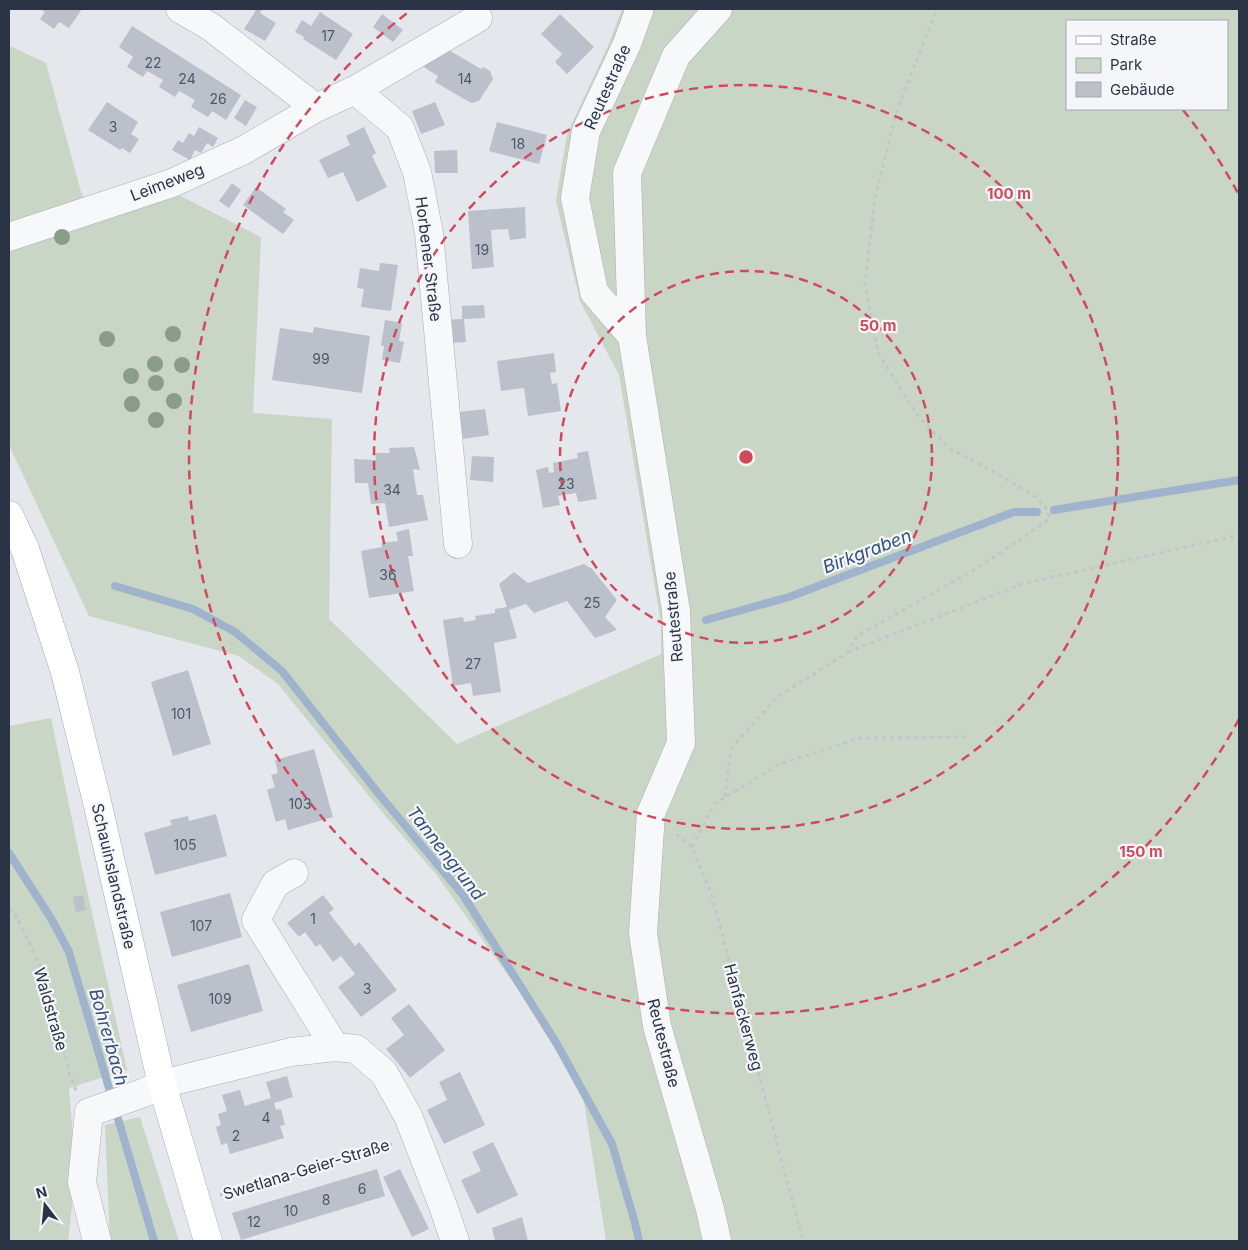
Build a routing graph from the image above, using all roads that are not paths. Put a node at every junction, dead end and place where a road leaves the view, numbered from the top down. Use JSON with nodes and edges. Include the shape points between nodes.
{"nodes":[{"id":1,"x":180,"y":9,"type":"edge"},
{"id":2,"x":638,"y":9,"type":"edge"},
{"id":3,"x":718,"y":9,"type":"edge"},
{"id":4,"x":478,"y":18,"type":"dead end"},
{"id":5,"x":355,"y":90,"type":"junction"},
{"id":6,"x":316,"y":108,"type":"junction"},
{"id":7,"x":9,"y":237,"type":"edge"},
{"id":8,"x":632,"y":336,"type":"junction"},
{"id":9,"x":9,"y":515,"type":"edge"},
{"id":10,"x":458,"y":544,"type":"dead end"},
{"id":11,"x":294,"y":873,"type":"dead end"},
{"id":12,"x":335,"y":1047,"type":"junction"},
{"id":13,"x":152,"y":1088,"type":"junction"},
{"id":14,"x":96,"y":1241,"type":"edge"},
{"id":15,"x":208,"y":1241,"type":"edge"},
{"id":16,"x":455,"y":1241,"type":"edge"},
{"id":17,"x":717,"y":1241,"type":"edge"}],
"edges":[{"from":1,"to":6,"type":"street","via":[[211,27]]},
{"from":2,"to":8,"type":"street","name":"Reutestraße","via":[[628,44],[586,131],[575,198],[594,292]]},
{"from":3,"to":8,"type":"street","via":[[676,56],[627,173]]},
{"from":4,"to":5,"type":"street"},
{"from":5,"to":6,"type":"street"},
{"from":5,"to":10,"type":"street","name":"Horbener Straße","via":[[400,128],[417,172],[429,233]]},
{"from":6,"to":7,"type":"street","name":"Leimeweg","via":[[244,150],[172,183]]},
{"from":8,"to":17,"type":"street","name":"Reutestraße","via":[[676,611],[682,743],[651,813],[643,933],[657,1026]]},
{"from":9,"to":13,"type":"main road","name":"Schauinslandstraße","via":[[25,549],[65,672],[98,806]]},
{"from":11,"to":12,"type":"street","via":[[275,884],[256,920]]},
{"from":12,"to":13,"type":"street","via":[[292,1052]]},
{"from":12,"to":16,"type":"street","via":[[356,1049],[384,1073],[408,1116]]},
{"from":13,"to":14,"type":"street","via":[[92,1111],[82,1182]]},
{"from":13,"to":15,"type":"main road","name":"Schauinslandstraße","via":[[197,1202]]}]}
